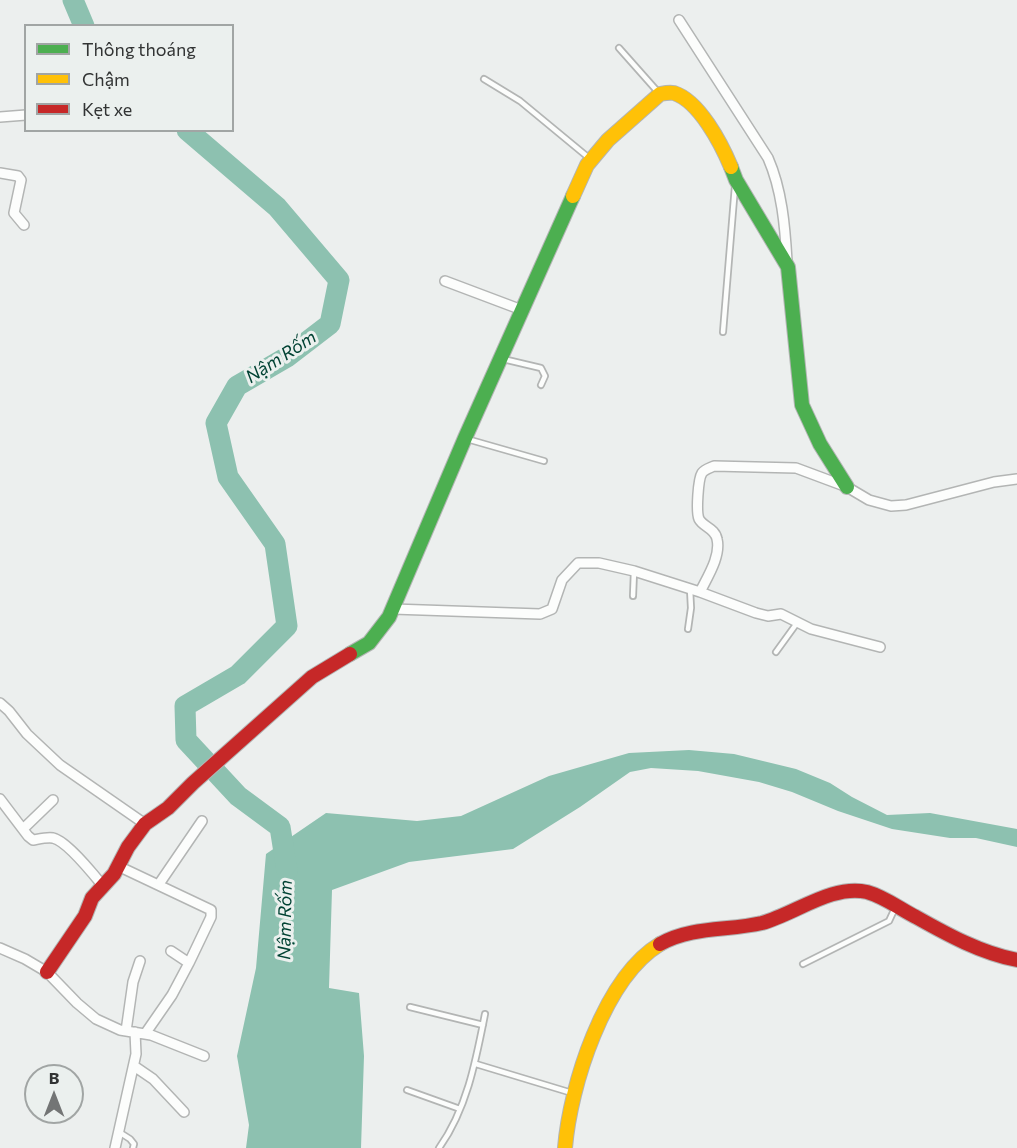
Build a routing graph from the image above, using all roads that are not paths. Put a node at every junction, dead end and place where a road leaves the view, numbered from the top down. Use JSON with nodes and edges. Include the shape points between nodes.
{"nodes":[{"id":1,"x":679,"y":20,"type":"dead end"},
{"id":2,"x":619,"y":48,"type":"dead end"},
{"id":3,"x":484,"y":79,"type":"dead end"},
{"id":4,"x":660,"y":94,"type":"junction"},
{"id":5,"x":24,"y":115,"type":"edge"},
{"id":6,"x":0,"y":117,"type":"edge"},
{"id":7,"x":589,"y":163,"type":"junction"},
{"id":8,"x":0,"y":173,"type":"edge"},
{"id":9,"x":736,"y":180,"type":"junction"},
{"id":10,"x":24,"y":225,"type":"dead end"},
{"id":11,"x":788,"y":267,"type":"junction"},
{"id":12,"x":445,"y":281,"type":"dead end"},
{"id":13,"x":522,"y":310,"type":"junction"},
{"id":14,"x":723,"y":332,"type":"dead end"},
{"id":15,"x":500,"y":358,"type":"junction"},
{"id":16,"x":542,"y":385,"type":"dead end"},
{"id":17,"x":465,"y":438,"type":"junction"},
{"id":18,"x":544,"y":461,"type":"dead end"},
{"id":19,"x":1017,"y":479,"type":"edge"},
{"id":20,"x":848,"y":487,"type":"junction"},
{"id":21,"x":634,"y":571,"type":"junction"},
{"id":22,"x":690,"y":588,"type":"junction"},
{"id":23,"x":700,"y":591,"type":"junction"},
{"id":24,"x":633,"y":596,"type":"dead end"},
{"id":25,"x":393,"y":609,"type":"junction"},
{"id":26,"x":797,"y":622,"type":"junction"},
{"id":27,"x":688,"y":629,"type":"dead end"},
{"id":28,"x":880,"y":647,"type":"dead end"},
{"id":29,"x":776,"y":652,"type":"dead end"},
{"id":30,"x":0,"y":704,"type":"edge"},
{"id":31,"x":0,"y":798,"type":"edge"},
{"id":32,"x":53,"y":800,"type":"dead end"},
{"id":33,"x":202,"y":821,"type":"dead end"},
{"id":34,"x":145,"y":824,"type":"junction"},
{"id":35,"x":23,"y":829,"type":"junction"},
{"id":36,"x":118,"y":866,"type":"junction"},
{"id":37,"x":159,"y":884,"type":"junction"},
{"id":38,"x":103,"y":886,"type":"junction"},
{"id":39,"x":897,"y":906,"type":"junction"},
{"id":40,"x":0,"y":948,"type":"edge"},
{"id":41,"x":171,"y":951,"type":"dead end"},
{"id":42,"x":1017,"y":960,"type":"edge"},
{"id":43,"x":140,"y":961,"type":"dead end"},
{"id":44,"x":189,"y":963,"type":"junction"},
{"id":45,"x":803,"y":964,"type":"dead end"},
{"id":46,"x":47,"y":972,"type":"junction"},
{"id":47,"x":410,"y":1007,"type":"dead end"},
{"id":48,"x":485,"y":1014,"type":"dead end"},
{"id":49,"x":483,"y":1025,"type":"junction"},
{"id":50,"x":135,"y":1032,"type":"junction"},
{"id":51,"x":204,"y":1056,"type":"dead end"},
{"id":52,"x":476,"y":1064,"type":"junction"},
{"id":53,"x":134,"y":1066,"type":"junction"},
{"id":54,"x":407,"y":1090,"type":"dead end"},
{"id":55,"x":574,"y":1094,"type":"junction"},
{"id":56,"x":460,"y":1109,"type":"junction"},
{"id":57,"x":184,"y":1112,"type":"dead end"},
{"id":58,"x":119,"y":1132,"type":"junction"},
{"id":59,"x":115,"y":1148,"type":"edge"},
{"id":60,"x":133,"y":1148,"type":"edge"},
{"id":61,"x":439,"y":1148,"type":"edge"},
{"id":62,"x":565,"y":1148,"type":"edge"}],
"edges":[{"from":1,"to":11,"type":"street","via":[[768,158],[782,209]]},
{"from":2,"to":4,"type":"lane"},
{"from":3,"to":7,"type":"lane","via":[[520,101]]},
{"from":4,"to":7,"type":"street","via":[[608,140]]},
{"from":4,"to":9,"type":"street","via":[[670,92],[685,98],[710,127]]},
{"from":5,"to":6,"type":"street"},
{"from":7,"to":13,"type":"street"},
{"from":8,"to":10,"type":"street","via":[[21,180],[14,213]]},
{"from":9,"to":11,"type":"street"},
{"from":9,"to":14,"type":"lane"},
{"from":11,"to":20,"type":"street","via":[[802,405],[820,444]]},
{"from":12,"to":13,"type":"street"},
{"from":13,"to":15,"type":"street"},
{"from":15,"to":16,"type":"lane","via":[[541,368],[545,376]]},
{"from":15,"to":17,"type":"street"},
{"from":17,"to":18,"type":"lane"},
{"from":17,"to":25,"type":"street"},
{"from":19,"to":20,"type":"street","via":[[891,506],[869,500]]},
{"from":20,"to":23,"type":"street","via":[[796,468],[707,468],[700,478],[698,515],[717,537],[717,546]]},
{"from":21,"to":22,"type":"street"},
{"from":21,"to":24,"type":"lane"},
{"from":21,"to":25,"type":"street","via":[[578,563],[562,580],[552,609],[540,614]]},
{"from":22,"to":23,"type":"street"},
{"from":22,"to":27,"type":"lane"},
{"from":23,"to":26,"type":"street","via":[[756,613],[781,614]]},
{"from":25,"to":34,"type":"street","via":[[369,643],[312,677],[168,808]]},
{"from":26,"to":28,"type":"street"},
{"from":26,"to":29,"type":"lane"},
{"from":30,"to":34,"type":"street","via":[[60,765]]},
{"from":31,"to":35,"type":"street"},
{"from":32,"to":35,"type":"street"},
{"from":33,"to":37,"type":"street"},
{"from":34,"to":36,"type":"street"},
{"from":35,"to":38,"type":"street","via":[[33,840],[53,838],[61,843]]},
{"from":36,"to":37,"type":"street"},
{"from":36,"to":38,"type":"street"},
{"from":37,"to":44,"type":"street","via":[[211,910]]},
{"from":38,"to":46,"type":"street"},
{"from":39,"to":42,"type":"street","via":[[981,949]]},
{"from":39,"to":45,"type":"lane","via":[[889,921]]},
{"from":39,"to":55,"type":"street","via":[[874,894],[841,893],[774,919],[689,932],[653,948],[619,986],[596,1033]]},
{"from":40,"to":46,"type":"street"},
{"from":41,"to":44,"type":"street"},
{"from":43,"to":50,"type":"street","via":[[133,982]]},
{"from":44,"to":50,"type":"street"},
{"from":46,"to":50,"type":"street","via":[[96,1019]]},
{"from":47,"to":49,"type":"lane"},
{"from":48,"to":49,"type":"lane"},
{"from":49,"to":52,"type":"lane"},
{"from":50,"to":51,"type":"street"},
{"from":50,"to":53,"type":"street"},
{"from":52,"to":55,"type":"lane"},
{"from":52,"to":56,"type":"lane"},
{"from":53,"to":57,"type":"street","via":[[153,1079]]},
{"from":53,"to":58,"type":"street"},
{"from":54,"to":56,"type":"lane"},
{"from":55,"to":62,"type":"street"},
{"from":56,"to":61,"type":"lane","via":[[450,1134]]},
{"from":58,"to":59,"type":"street"},
{"from":58,"to":60,"type":"lane","via":[[130,1139]]}]}
